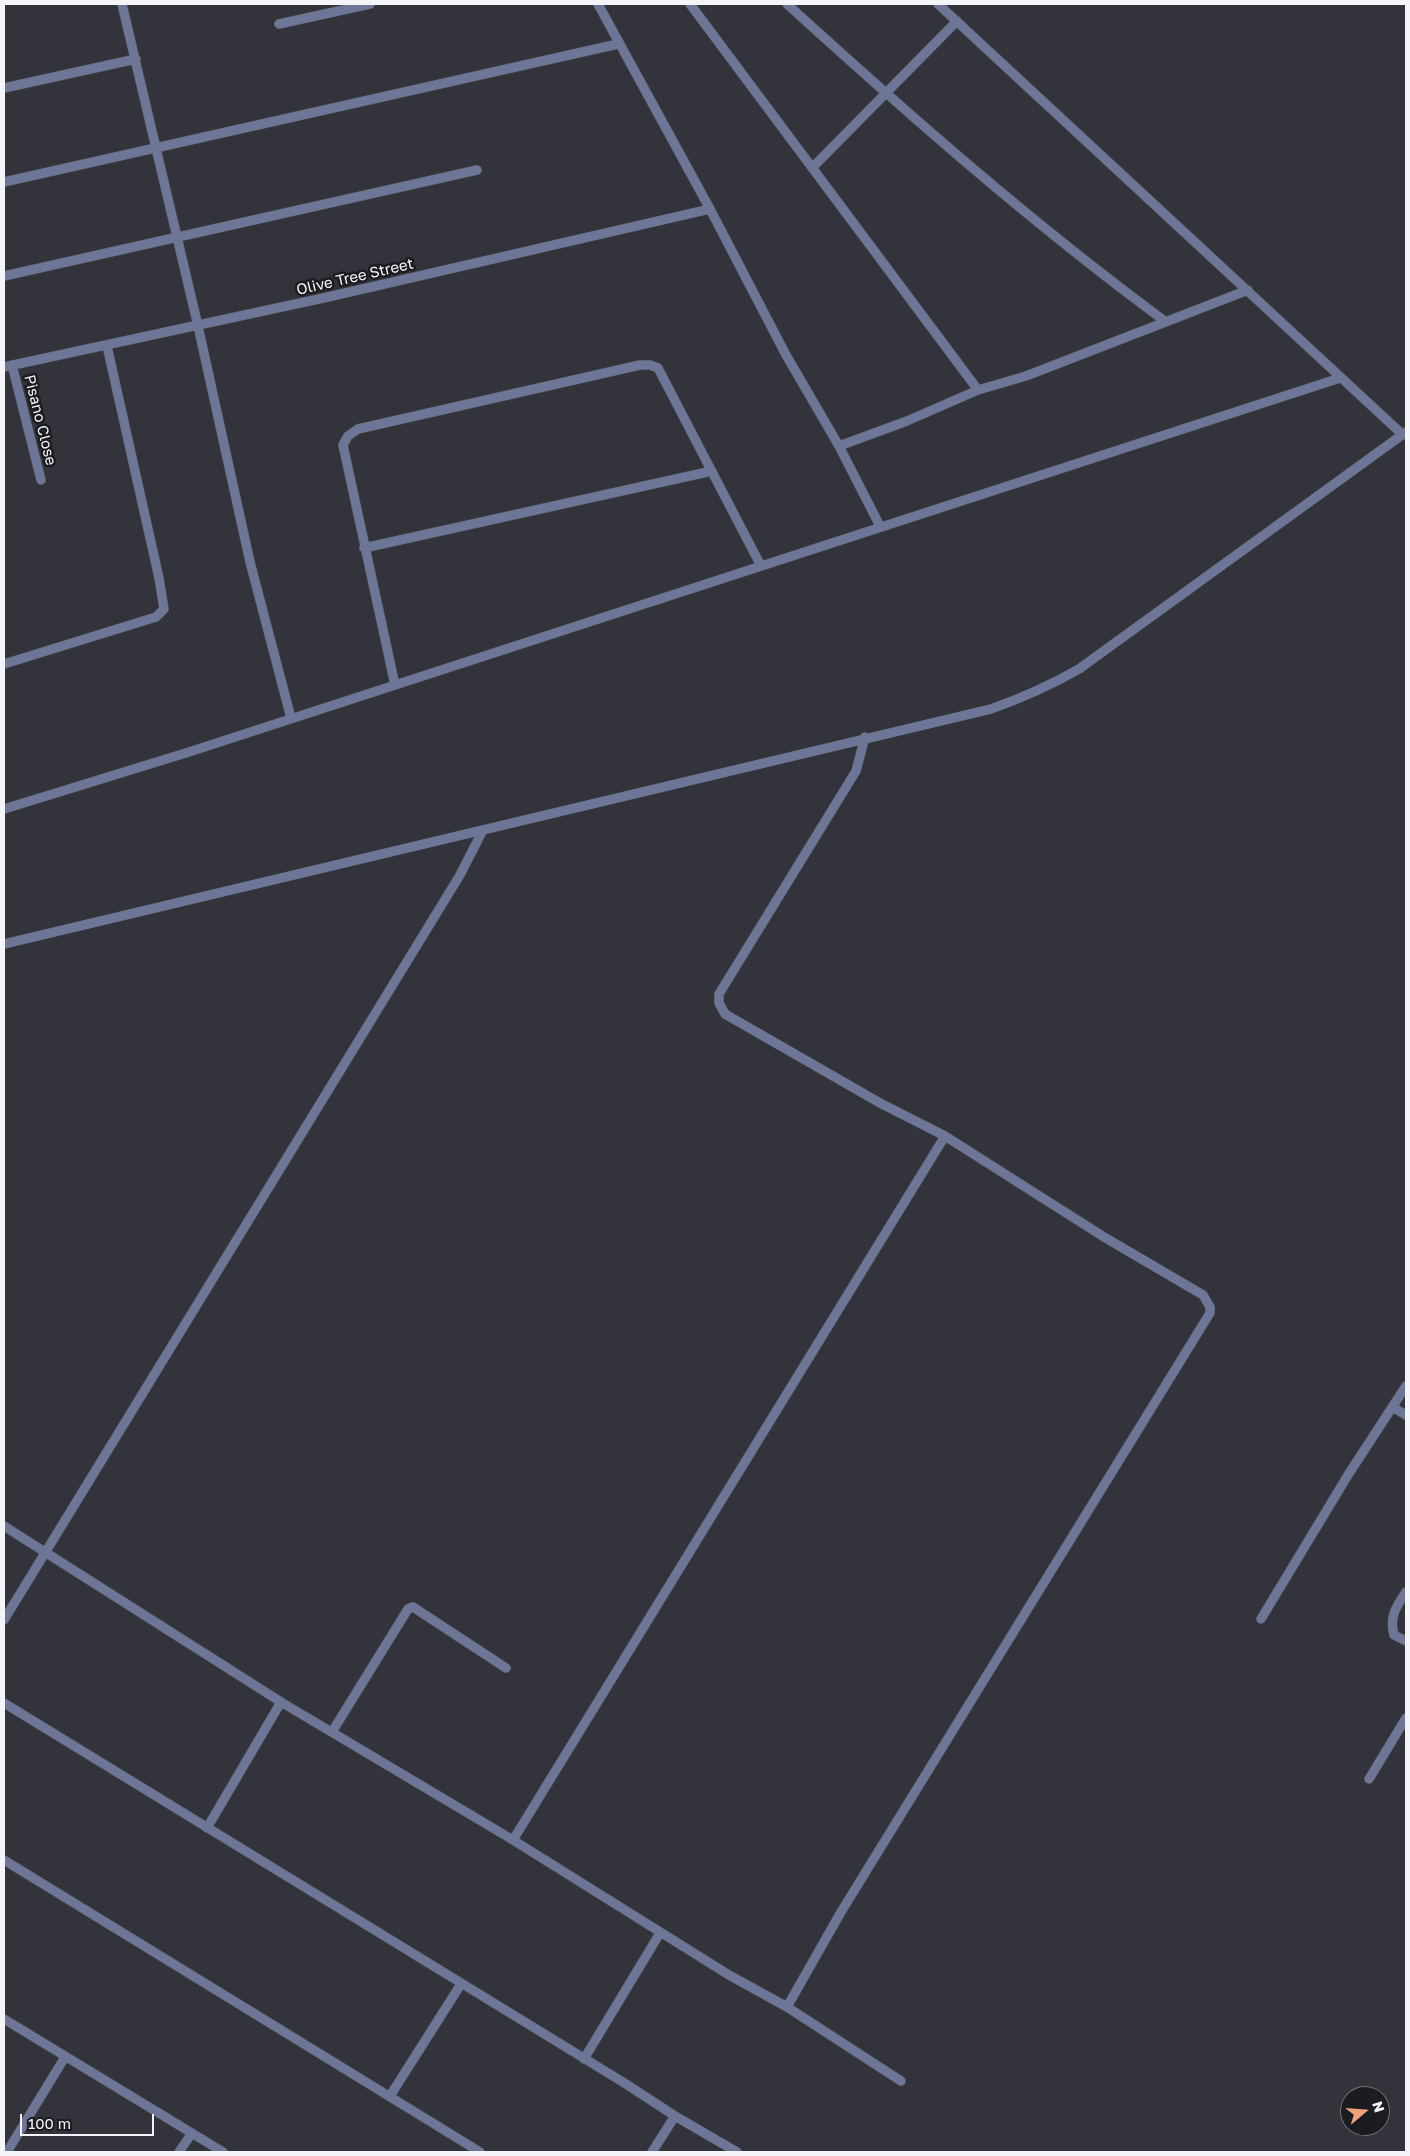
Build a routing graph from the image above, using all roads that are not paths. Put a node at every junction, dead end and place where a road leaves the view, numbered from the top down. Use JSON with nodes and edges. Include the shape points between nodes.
{"nodes":[{"id":1,"x":122,"y":4,"type":"edge"},
{"id":2,"x":370,"y":4,"type":"edge"},
{"id":3,"x":598,"y":4,"type":"edge"},
{"id":4,"x":690,"y":4,"type":"edge"},
{"id":5,"x":787,"y":4,"type":"edge"},
{"id":6,"x":938,"y":4,"type":"edge"},
{"id":7,"x":957,"y":21,"type":"junction"},
{"id":8,"x":279,"y":24,"type":"dead end"},
{"id":9,"x":618,"y":44,"type":"junction"},
{"id":10,"x":136,"y":60,"type":"junction"},
{"id":11,"x":4,"y":88,"type":"edge"},
{"id":12,"x":884,"y":94,"type":"junction"},
{"id":13,"x":156,"y":149,"type":"junction"},
{"id":14,"x":812,"y":168,"type":"junction"},
{"id":15,"x":477,"y":170,"type":"dead end"},
{"id":16,"x":4,"y":182,"type":"edge"},
{"id":17,"x":710,"y":209,"type":"junction"},
{"id":18,"x":176,"y":237,"type":"junction"},
{"id":19,"x":4,"y":276,"type":"edge"},
{"id":20,"x":1248,"y":290,"type":"junction"},
{"id":21,"x":1166,"y":322,"type":"junction"},
{"id":22,"x":198,"y":326,"type":"junction"},
{"id":23,"x":107,"y":346,"type":"junction"},
{"id":24,"x":8,"y":366,"type":"edge"},
{"id":25,"x":1340,"y":378,"type":"junction"},
{"id":26,"x":978,"y":390,"type":"junction"},
{"id":27,"x":1405,"y":434,"type":"edge"},
{"id":28,"x":839,"y":446,"type":"junction"},
{"id":29,"x":712,"y":471,"type":"junction"},
{"id":30,"x":41,"y":480,"type":"dead end"},
{"id":31,"x":880,"y":526,"type":"junction"},
{"id":32,"x":364,"y":548,"type":"junction"},
{"id":33,"x":761,"y":566,"type":"junction"},
{"id":34,"x":4,"y":664,"type":"edge"},
{"id":35,"x":395,"y":685,"type":"junction"},
{"id":36,"x":291,"y":718,"type":"junction"},
{"id":37,"x":865,"y":737,"type":"junction"},
{"id":38,"x":4,"y":809,"type":"edge"},
{"id":39,"x":483,"y":830,"type":"junction"},
{"id":40,"x":4,"y":944,"type":"edge"},
{"id":41,"x":945,"y":1136,"type":"junction"},
{"id":42,"x":1406,"y":1386,"type":"edge"},
{"id":43,"x":1394,"y":1408,"type":"junction"},
{"id":44,"x":1406,"y":1416,"type":"edge"},
{"id":45,"x":4,"y":1526,"type":"edge"},
{"id":46,"x":45,"y":1551,"type":"junction"},
{"id":47,"x":1406,"y":1592,"type":"edge"},
{"id":48,"x":1261,"y":1619,"type":"dead end"},
{"id":49,"x":4,"y":1620,"type":"edge"},
{"id":50,"x":1406,"y":1641,"type":"edge"},
{"id":51,"x":506,"y":1668,"type":"dead end"},
{"id":52,"x":281,"y":1702,"type":"junction"},
{"id":53,"x":4,"y":1703,"type":"edge"},
{"id":54,"x":1406,"y":1718,"type":"edge"},
{"id":55,"x":332,"y":1732,"type":"junction"},
{"id":56,"x":1369,"y":1779,"type":"dead end"},
{"id":57,"x":207,"y":1828,"type":"junction"},
{"id":58,"x":513,"y":1840,"type":"junction"},
{"id":59,"x":4,"y":1860,"type":"edge"},
{"id":60,"x":660,"y":1933,"type":"junction"},
{"id":61,"x":461,"y":1984,"type":"junction"},
{"id":62,"x":787,"y":2007,"type":"junction"},
{"id":63,"x":4,"y":2019,"type":"edge"},
{"id":64,"x":65,"y":2057,"type":"junction"},
{"id":65,"x":584,"y":2058,"type":"junction"},
{"id":66,"x":901,"y":2081,"type":"dead end"},
{"id":67,"x":390,"y":2096,"type":"junction"},
{"id":68,"x":675,"y":2116,"type":"junction"},
{"id":69,"x":192,"y":2133,"type":"junction"},
{"id":70,"x":7,"y":2152,"type":"edge"},
{"id":71,"x":180,"y":2152,"type":"edge"},
{"id":72,"x":223,"y":2152,"type":"edge"},
{"id":73,"x":480,"y":2152,"type":"edge"},
{"id":74,"x":652,"y":2152,"type":"edge"},
{"id":75,"x":738,"y":2152,"type":"edge"}],
"edges":[{"from":1,"to":10,"type":"street"},
{"from":2,"to":8,"type":"street"},
{"from":3,"to":9,"type":"street"},
{"from":4,"to":14,"type":"street"},
{"from":5,"to":12,"type":"street"},
{"from":6,"to":7,"type":"street"},
{"from":7,"to":12,"type":"street"},
{"from":7,"to":20,"type":"street"},
{"from":9,"to":13,"type":"street"},
{"from":9,"to":17,"type":"street"},
{"from":10,"to":11,"type":"street"},
{"from":10,"to":13,"type":"street"},
{"from":12,"to":14,"type":"street"},
{"from":12,"to":21,"type":"street","via":[[1094,269]]},
{"from":13,"to":16,"type":"street"},
{"from":13,"to":18,"type":"street"},
{"from":14,"to":26,"type":"street"},
{"from":15,"to":18,"type":"street"},
{"from":17,"to":22,"type":"street","name":"Olive Tree Street"},
{"from":17,"to":28,"type":"street","via":[[786,355]]},
{"from":18,"to":19,"type":"street"},
{"from":18,"to":22,"type":"street"},
{"from":20,"to":21,"type":"street"},
{"from":20,"to":25,"type":"street"},
{"from":21,"to":26,"type":"street","via":[[1026,376]]},
{"from":22,"to":23,"type":"street","name":"Olive Tree Street"},
{"from":22,"to":36,"type":"street","via":[[250,562]]},
{"from":23,"to":24,"type":"street","name":"Olive Tree Street"},
{"from":23,"to":34,"type":"street","via":[[164,609],[156,616]]},
{"from":24,"to":30,"type":"street","name":"Pisano Close"},
{"from":25,"to":27,"type":"street"},
{"from":25,"to":31,"type":"street"},
{"from":26,"to":28,"type":"street"},
{"from":27,"to":37,"type":"street","via":[[1151,619],[1048,687],[990,709]]},
{"from":28,"to":31,"type":"street"},
{"from":29,"to":32,"type":"street"},
{"from":29,"to":32,"type":"street","via":[[658,368],[650,364],[640,365],[358,429],[348,436],[343,446]]},
{"from":29,"to":33,"type":"street"},
{"from":31,"to":33,"type":"street"},
{"from":32,"to":35,"type":"street"},
{"from":33,"to":35,"type":"street"},
{"from":35,"to":36,"type":"street"},
{"from":36,"to":38,"type":"street"},
{"from":37,"to":39,"type":"street"},
{"from":37,"to":41,"type":"street","via":[[856,771],[719,994],[719,1003],[725,1014],[880,1103]]},
{"from":39,"to":40,"type":"street"},
{"from":39,"to":46,"type":"street","via":[[460,875]]},
{"from":41,"to":58,"type":"street"},
{"from":41,"to":62,"type":"street","via":[[1104,1237],[1203,1295],[1210,1313],[841,1912]]},
{"from":42,"to":43,"type":"street"},
{"from":43,"to":44,"type":"street"},
{"from":43,"to":48,"type":"street","via":[[1348,1474]]},
{"from":45,"to":46,"type":"street"},
{"from":46,"to":49,"type":"street"},
{"from":46,"to":52,"type":"street"},
{"from":47,"to":50,"type":"street","via":[[1391,1620],[1394,1635]]},
{"from":51,"to":55,"type":"street","via":[[413,1607],[408,1609]]},
{"from":52,"to":55,"type":"street"},
{"from":52,"to":57,"type":"street"},
{"from":53,"to":57,"type":"street"},
{"from":54,"to":56,"type":"street"},
{"from":55,"to":58,"type":"street"},
{"from":57,"to":61,"type":"street"},
{"from":58,"to":60,"type":"street"},
{"from":59,"to":67,"type":"street"},
{"from":60,"to":62,"type":"street"},
{"from":60,"to":65,"type":"street"},
{"from":61,"to":65,"type":"street"},
{"from":61,"to":67,"type":"street"},
{"from":62,"to":66,"type":"street"},
{"from":63,"to":64,"type":"street"},
{"from":64,"to":69,"type":"street"},
{"from":64,"to":70,"type":"street"},
{"from":65,"to":68,"type":"street"},
{"from":67,"to":73,"type":"street"},
{"from":68,"to":74,"type":"street"},
{"from":68,"to":75,"type":"street"},
{"from":69,"to":71,"type":"street"},
{"from":69,"to":72,"type":"street"}]}
